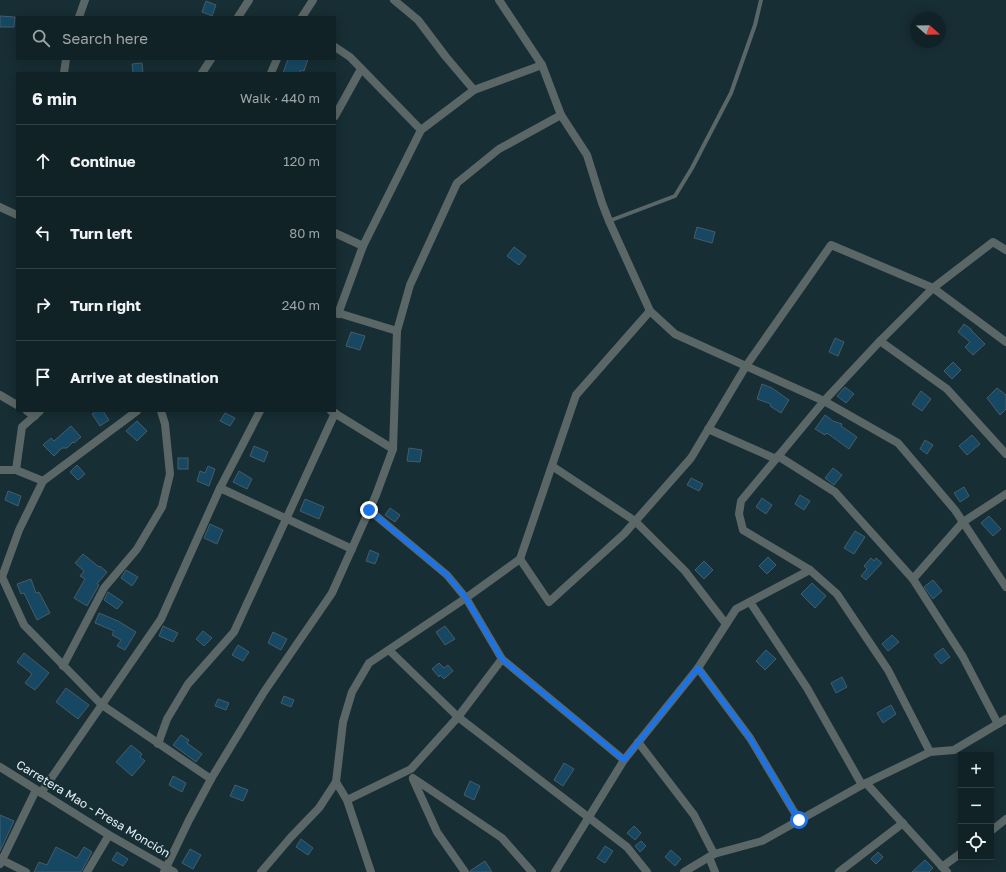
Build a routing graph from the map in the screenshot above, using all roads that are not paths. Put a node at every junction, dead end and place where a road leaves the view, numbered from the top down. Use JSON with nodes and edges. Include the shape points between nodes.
{"nodes":[{"id":1,"x":85,"y":0,"type":"edge"},
{"id":2,"x":249,"y":0,"type":"edge"},
{"id":3,"x":313,"y":0,"type":"edge"},
{"id":4,"x":394,"y":0,"type":"edge"},
{"id":5,"x":499,"y":0,"type":"edge"},
{"id":6,"x":761,"y":0,"type":"edge"},
{"id":7,"x":79,"y":16,"type":"edge"},
{"id":8,"x":239,"y":16,"type":"edge"},
{"id":9,"x":303,"y":16,"type":"edge"},
{"id":10,"x":336,"y":48,"type":"edge"},
{"id":11,"x":66,"y":60,"type":"edge"},
{"id":12,"x":210,"y":60,"type":"edge"},
{"id":13,"x":277,"y":60,"type":"edge"},
{"id":14,"x":542,"y":65,"type":"junction"},
{"id":15,"x":361,"y":69,"type":"junction"},
{"id":16,"x":64,"y":72,"type":"edge"},
{"id":17,"x":203,"y":72,"type":"edge"},
{"id":18,"x":271,"y":72,"type":"edge"},
{"id":19,"x":474,"y":90,"type":"junction"},
{"id":20,"x":336,"y":114,"type":"edge"},
{"id":21,"x":561,"y":115,"type":"junction"},
{"id":22,"x":420,"y":130,"type":"junction"},
{"id":23,"x":0,"y":207,"type":"edge"},
{"id":24,"x":16,"y":215,"type":"edge"},
{"id":25,"x":609,"y":221,"type":"junction"},
{"id":26,"x":336,"y":233,"type":"edge"},
{"id":27,"x":363,"y":246,"type":"junction"},
{"id":28,"x":1006,"y":250,"type":"edge"},
{"id":29,"x":933,"y":288,"type":"junction"},
{"id":30,"x":650,"y":311,"type":"junction"},
{"id":31,"x":337,"y":313,"type":"edge"},
{"id":32,"x":397,"y":331,"type":"junction"},
{"id":33,"x":880,"y":340,"type":"junction"},
{"id":34,"x":1006,"y":342,"type":"edge"},
{"id":35,"x":746,"y":366,"type":"junction"},
{"id":36,"x":0,"y":395,"type":"edge"},
{"id":37,"x":824,"y":401,"type":"junction"},
{"id":38,"x":16,"y":404,"type":"edge"},
{"id":39,"x":136,"y":412,"type":"edge"},
{"id":40,"x":161,"y":412,"type":"edge"},
{"id":41,"x":259,"y":412,"type":"edge"},
{"id":42,"x":333,"y":412,"type":"edge"},
{"id":43,"x":37,"y":413,"type":"edge"},
{"id":44,"x":708,"y":429,"type":"junction"},
{"id":45,"x":393,"y":449,"type":"junction"},
{"id":46,"x":1006,"y":454,"type":"edge"},
{"id":47,"x":777,"y":458,"type":"junction"},
{"id":48,"x":552,"y":466,"type":"junction"},
{"id":49,"x":0,"y":470,"type":"edge"},
{"id":50,"x":16,"y":470,"type":"junction"},
{"id":51,"x":42,"y":481,"type":"junction"},
{"id":52,"x":220,"y":488,"type":"junction"},
{"id":53,"x":1006,"y":494,"type":"edge"},
{"id":54,"x":369,"y":510,"type":"junction"},
{"id":55,"x":286,"y":518,"type":"junction"},
{"id":56,"x":635,"y":522,"type":"junction"},
{"id":57,"x":963,"y":522,"type":"junction"},
{"id":58,"x":352,"y":549,"type":"junction"},
{"id":59,"x":520,"y":559,"type":"junction"},
{"id":60,"x":810,"y":570,"type":"junction"},
{"id":61,"x":1,"y":577,"type":"edge"},
{"id":62,"x":913,"y":579,"type":"junction"},
{"id":63,"x":1006,"y":587,"type":"edge"},
{"id":64,"x":466,"y":598,"type":"junction"},
{"id":65,"x":750,"y":602,"type":"junction"},
{"id":66,"x":726,"y":624,"type":"junction"},
{"id":67,"x":389,"y":650,"type":"junction"},
{"id":68,"x":502,"y":659,"type":"junction"},
{"id":69,"x":63,"y":666,"type":"junction"},
{"id":70,"x":698,"y":668,"type":"junction"},
{"id":71,"x":102,"y":705,"type":"junction"},
{"id":72,"x":458,"y":717,"type":"junction"},
{"id":73,"x":1006,"y":719,"type":"edge"},
{"id":74,"x":998,"y":724,"type":"junction"},
{"id":75,"x":638,"y":742,"type":"junction"},
{"id":76,"x":158,"y":744,"type":"junction"},
{"id":77,"x":930,"y":752,"type":"junction"},
{"id":78,"x":624,"y":760,"type":"junction"},
{"id":79,"x":0,"y":767,"type":"edge"},
{"id":80,"x":411,"y":769,"type":"junction"},
{"id":81,"x":413,"y":778,"type":"junction"},
{"id":82,"x":211,"y":779,"type":"junction"},
{"id":83,"x":336,"y":782,"type":"junction"},
{"id":84,"x":864,"y":784,"type":"junction"},
{"id":85,"x":39,"y":792,"type":"junction"},
{"id":86,"x":347,"y":800,"type":"junction"},
{"id":87,"x":589,"y":818,"type":"junction"},
{"id":88,"x":1006,"y":819,"type":"edge"},
{"id":89,"x":799,"y":820,"type":"junction"},
{"id":90,"x":903,"y":823,"type":"junction"},
{"id":91,"x":994,"y":829,"type":"edge"},
{"id":92,"x":109,"y":835,"type":"junction"},
{"id":93,"x":712,"y":856,"type":"junction"},
{"id":94,"x":958,"y":856,"type":"edge"},
{"id":95,"x":1,"y":862,"type":"edge"},
{"id":96,"x":945,"y":870,"type":"edge"},
{"id":97,"x":168,"y":871,"type":"edge"},
{"id":98,"x":26,"y":872,"type":"edge"},
{"id":99,"x":87,"y":872,"type":"edge"},
{"id":100,"x":261,"y":872,"type":"edge"},
{"id":101,"x":371,"y":872,"type":"edge"},
{"id":102,"x":465,"y":872,"type":"edge"},
{"id":103,"x":532,"y":872,"type":"edge"},
{"id":104,"x":555,"y":872,"type":"edge"},
{"id":105,"x":648,"y":872,"type":"edge"},
{"id":106,"x":684,"y":872,"type":"edge"},
{"id":107,"x":715,"y":872,"type":"edge"},
{"id":108,"x":839,"y":872,"type":"edge"}],
"edges":[{"from":1,"to":7,"type":"street"},
{"from":2,"to":8,"type":"street"},
{"from":3,"to":9,"type":"street"},
{"from":4,"to":19,"type":"street","via":[[418,20]]},
{"from":5,"to":14,"type":"street"},
{"from":6,"to":25,"type":"lane","via":[[731,93],[692,168],[674,196]]},
{"from":10,"to":15,"type":"street"},
{"from":11,"to":16,"type":"street"},
{"from":12,"to":17,"type":"street"},
{"from":13,"to":18,"type":"street"},
{"from":14,"to":19,"type":"street"},
{"from":14,"to":21,"type":"street"},
{"from":15,"to":20,"type":"street"},
{"from":15,"to":22,"type":"street"},
{"from":19,"to":22,"type":"street"},
{"from":21,"to":25,"type":"street","via":[[587,155]]},
{"from":21,"to":32,"type":"street","via":[[498,149],[458,183],[410,285]]},
{"from":22,"to":27,"type":"street"},
{"from":23,"to":24,"type":"street"},
{"from":25,"to":30,"type":"street"},
{"from":26,"to":27,"type":"street"},
{"from":27,"to":31,"type":"street"},
{"from":28,"to":29,"type":"street","via":[[993,242]]},
{"from":29,"to":33,"type":"street"},
{"from":29,"to":34,"type":"street"},
{"from":29,"to":35,"type":"street","via":[[831,245]]},
{"from":30,"to":35,"type":"street","via":[[676,334]]},
{"from":30,"to":48,"type":"street","via":[[576,395]]},
{"from":31,"to":32,"type":"street"},
{"from":32,"to":45,"type":"street"},
{"from":33,"to":37,"type":"street"},
{"from":33,"to":46,"type":"street","via":[[947,389]]},
{"from":35,"to":37,"type":"street"},
{"from":35,"to":44,"type":"street"},
{"from":36,"to":38,"type":"street"},
{"from":37,"to":47,"type":"street"},
{"from":37,"to":57,"type":"street","via":[[898,443]]},
{"from":39,"to":51,"type":"street"},
{"from":40,"to":69,"type":"street","via":[[170,474],[162,508],[137,550],[104,588]]},
{"from":41,"to":52,"type":"street"},
{"from":42,"to":45,"type":"street"},
{"from":42,"to":55,"type":"street"},
{"from":43,"to":50,"type":"street","via":[[22,428]]},
{"from":44,"to":47,"type":"street"},
{"from":44,"to":56,"type":"street","via":[[691,458]]},
{"from":45,"to":54,"type":"street"},
{"from":47,"to":60,"type":"street","via":[[741,501],[739,514],[743,530]]},
{"from":47,"to":62,"type":"street","via":[[835,492]]},
{"from":48,"to":56,"type":"street"},
{"from":48,"to":59,"type":"street"},
{"from":49,"to":50,"type":"street"},
{"from":50,"to":51,"type":"street"},
{"from":51,"to":61,"type":"street"},
{"from":52,"to":55,"type":"street"},
{"from":52,"to":71,"type":"street","via":[[161,619]]},
{"from":53,"to":57,"type":"street"},
{"from":54,"to":58,"type":"street"},
{"from":54,"to":64,"type":"street","via":[[447,575]]},
{"from":55,"to":58,"type":"street"},
{"from":55,"to":76,"type":"street","via":[[234,632],[188,684],[167,719]]},
{"from":56,"to":59,"type":"street","via":[[549,602]]},
{"from":56,"to":66,"type":"street","via":[[685,570]]},
{"from":57,"to":62,"type":"street"},
{"from":57,"to":63,"type":"street"},
{"from":58,"to":82,"type":"street","via":[[332,593],[264,692]]},
{"from":59,"to":64,"type":"street"},
{"from":60,"to":65,"type":"street"},
{"from":60,"to":77,"type":"street","via":[[837,594],[888,670]]},
{"from":61,"to":69,"type":"street","via":[[24,625]]},
{"from":62,"to":74,"type":"street","via":[[963,657]]},
{"from":64,"to":67,"type":"street"},
{"from":64,"to":68,"type":"street"},
{"from":65,"to":66,"type":"street","via":[[736,609]]},
{"from":65,"to":84,"type":"street","via":[[808,688]]},
{"from":66,"to":70,"type":"street"},
{"from":67,"to":72,"type":"street"},
{"from":67,"to":83,"type":"street","via":[[369,663],[352,692],[343,722]]},
{"from":68,"to":72,"type":"street"},
{"from":68,"to":78,"type":"street"},
{"from":69,"to":71,"type":"street"},
{"from":70,"to":75,"type":"street"},
{"from":70,"to":89,"type":"street","via":[[750,738]]},
{"from":71,"to":76,"type":"street"},
{"from":71,"to":85,"type":"street"},
{"from":72,"to":80,"type":"street"},
{"from":72,"to":87,"type":"street"},
{"from":73,"to":74,"type":"street"},
{"from":74,"to":77,"type":"street","via":[[954,750]]},
{"from":75,"to":78,"type":"street"},
{"from":75,"to":93,"type":"street","via":[[694,816]]},
{"from":76,"to":82,"type":"street"},
{"from":77,"to":84,"type":"street"},
{"from":78,"to":87,"type":"street"},
{"from":79,"to":85,"type":"street","name":"Carretera Mao - Presa Monción"},
{"from":80,"to":81,"type":"street"},
{"from":80,"to":86,"type":"street"},
{"from":81,"to":102,"type":"street","via":[[436,832]]},
{"from":81,"to":103,"type":"street","via":[[502,838]]},
{"from":82,"to":97,"type":"street","via":[[189,820]]},
{"from":83,"to":86,"type":"street"},
{"from":83,"to":100,"type":"street","via":[[320,808]]},
{"from":84,"to":89,"type":"street"},
{"from":84,"to":90,"type":"street"},
{"from":85,"to":92,"type":"street","name":"Carretera Mao - Presa Monción"},
{"from":85,"to":95,"type":"street"},
{"from":86,"to":101,"type":"street"},
{"from":87,"to":104,"type":"street"},
{"from":87,"to":105,"type":"street","via":[[627,847]]},
{"from":88,"to":91,"type":"street"},
{"from":89,"to":93,"type":"street","via":[[762,841]]},
{"from":90,"to":96,"type":"street"},
{"from":90,"to":108,"type":"street"},
{"from":92,"to":97,"type":"street","name":"Carretera Mao - Presa Monción"},
{"from":92,"to":99,"type":"street"},
{"from":93,"to":106,"type":"street"},
{"from":93,"to":107,"type":"street"},
{"from":94,"to":96,"type":"street"},
{"from":95,"to":98,"type":"street"}]}
